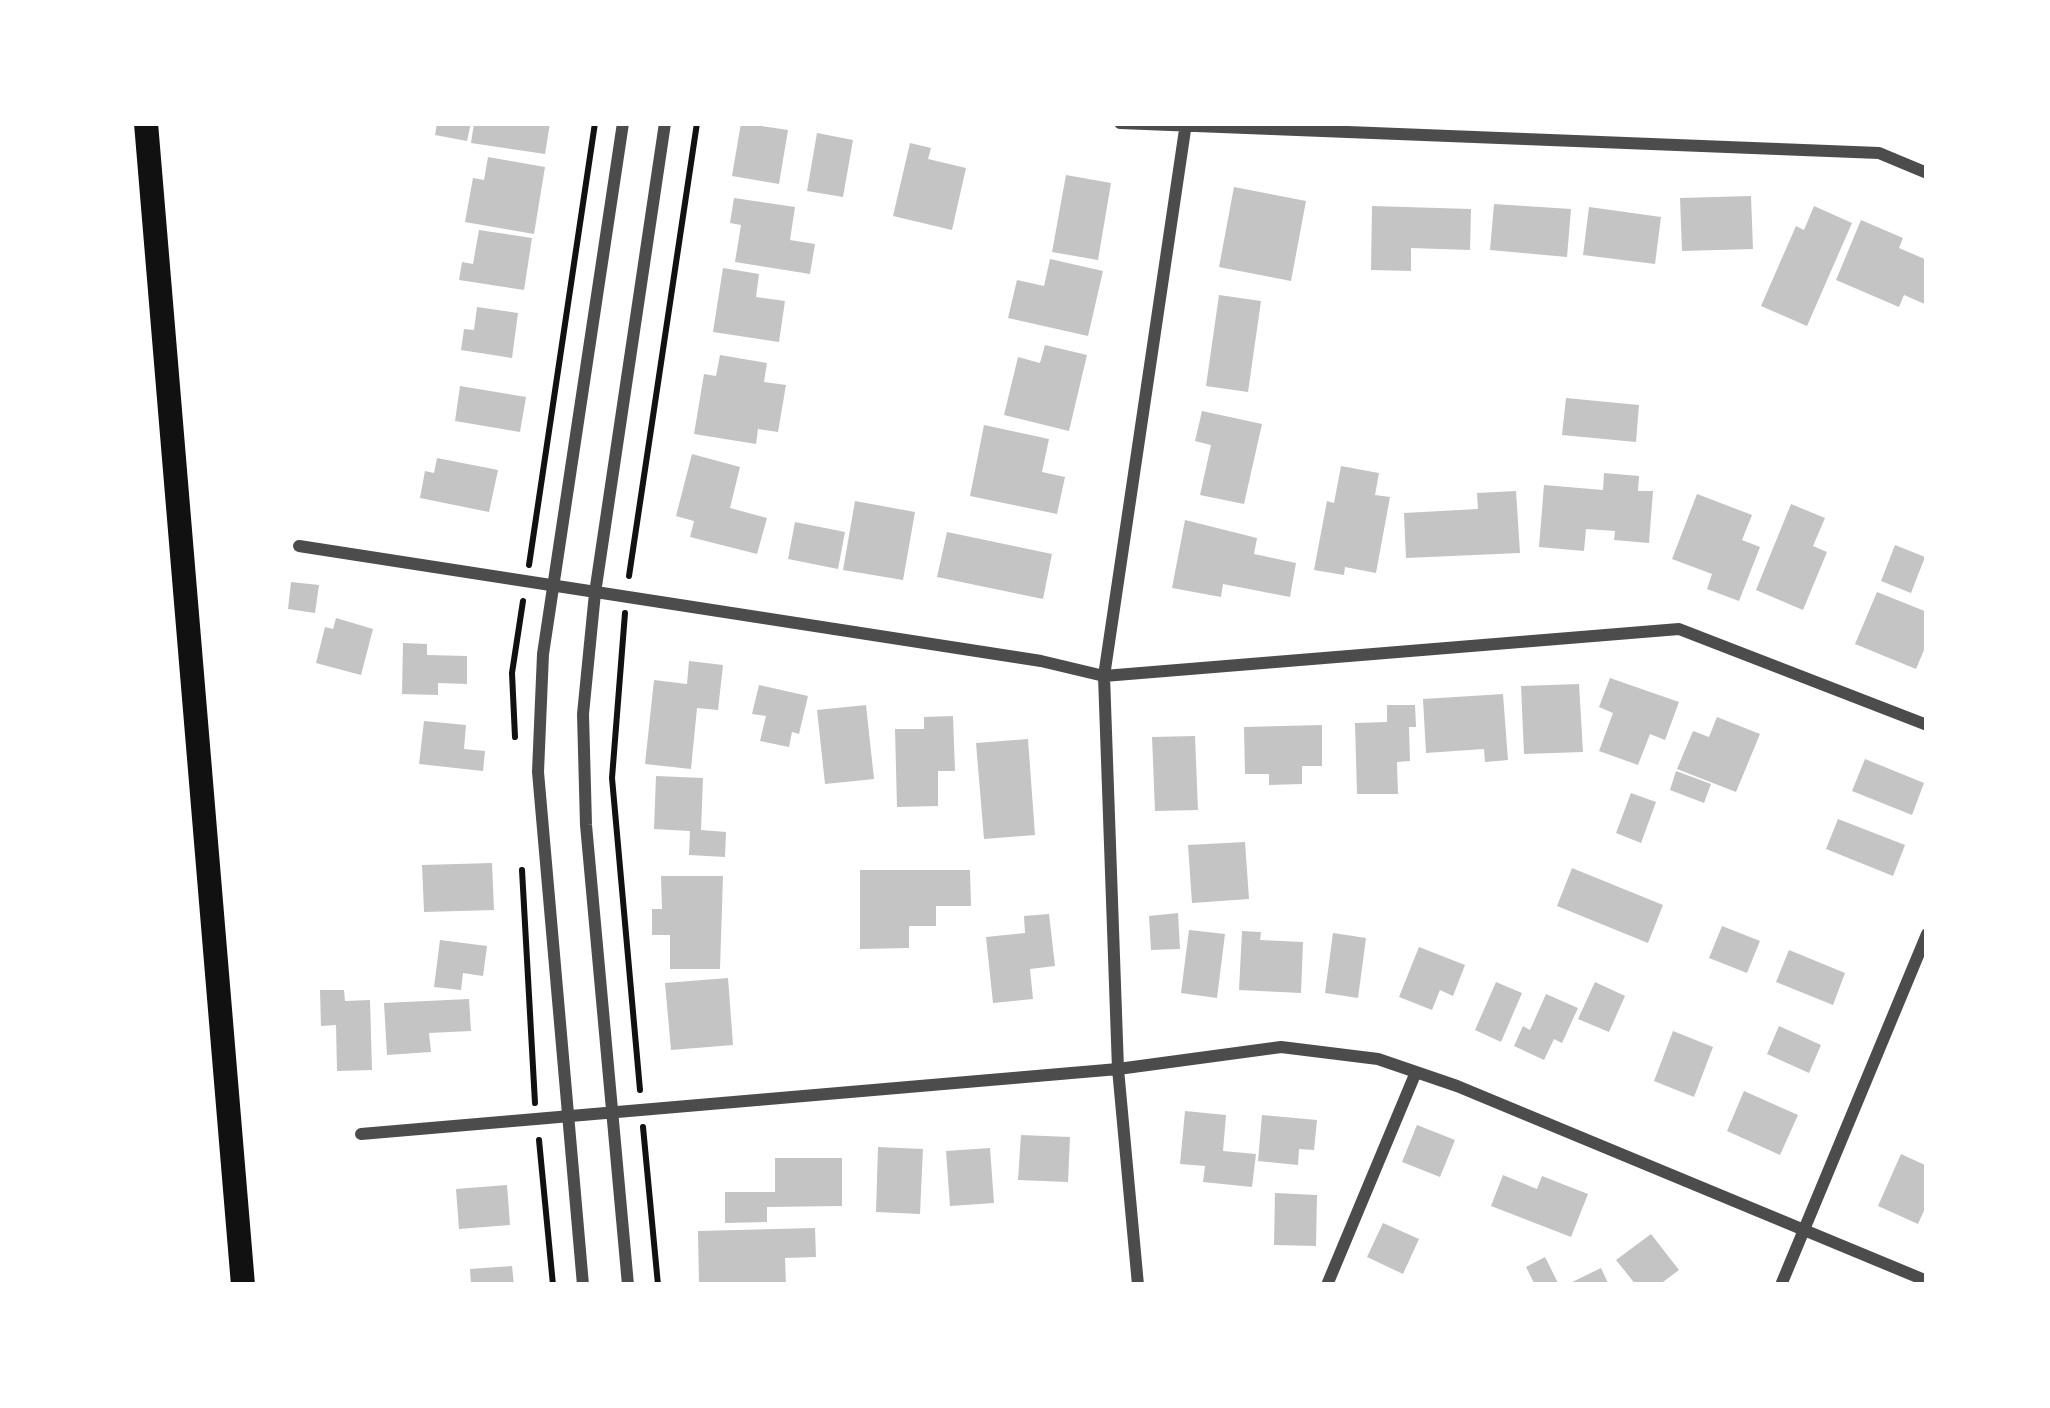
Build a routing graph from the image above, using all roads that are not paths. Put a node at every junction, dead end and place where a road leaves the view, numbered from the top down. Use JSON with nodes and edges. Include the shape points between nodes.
{"nodes":[{"id":1,"x":146,"y":123,"type":"edge"},
{"id":2,"x":623,"y":123,"type":"edge"},
{"id":3,"x":665,"y":123,"type":"edge"},
{"id":4,"x":1120,"y":123,"type":"edge"},
{"id":5,"x":1186,"y":125,"type":"edge"},
{"id":6,"x":1927,"y":172,"type":"edge"},
{"id":7,"x":299,"y":546,"type":"dead end"},
{"id":8,"x":553,"y":586,"type":"junction"},
{"id":9,"x":595,"y":592,"type":"junction"},
{"id":10,"x":1104,"y":676,"type":"junction"},
{"id":11,"x":1927,"y":725,"type":"edge"},
{"id":12,"x":1927,"y":934,"type":"edge"},
{"id":13,"x":1118,"y":1070,"type":"junction"},
{"id":14,"x":1416,"y":1072,"type":"junction"},
{"id":15,"x":613,"y":1111,"type":"junction"},
{"id":16,"x":567,"y":1115,"type":"junction"},
{"id":17,"x":361,"y":1133,"type":"dead end"},
{"id":18,"x":1805,"y":1233,"type":"junction"},
{"id":19,"x":1927,"y":1281,"type":"edge"},
{"id":20,"x":243,"y":1285,"type":"edge"},
{"id":21,"x":583,"y":1285,"type":"edge"},
{"id":22,"x":628,"y":1285,"type":"edge"},
{"id":23,"x":1138,"y":1285,"type":"edge"},
{"id":24,"x":1327,"y":1285,"type":"edge"},
{"id":25,"x":1781,"y":1285,"type":"edge"}],
"edges":[{"from":1,"to":20,"type":"highway"},
{"from":2,"to":8,"type":"street"},
{"from":3,"to":9,"type":"street"},
{"from":4,"to":5,"type":"street"},
{"from":5,"to":6,"type":"street","via":[[1879,153]]},
{"from":5,"to":10,"type":"street"},
{"from":7,"to":8,"type":"street"},
{"from":8,"to":9,"type":"street"},
{"from":8,"to":16,"type":"street","via":[[538,772]]},
{"from":9,"to":10,"type":"street"},
{"from":9,"to":15,"type":"street","via":[[583,770]]},
{"from":10,"to":11,"type":"street","via":[[1679,629]]},
{"from":10,"to":13,"type":"street"},
{"from":12,"to":18,"type":"street"},
{"from":13,"to":14,"type":"street","via":[[1281,1047]]},
{"from":13,"to":15,"type":"street"},
{"from":13,"to":23,"type":"street"},
{"from":14,"to":18,"type":"street"},
{"from":14,"to":24,"type":"street"},
{"from":15,"to":16,"type":"street"},
{"from":15,"to":22,"type":"street"},
{"from":16,"to":17,"type":"street"},
{"from":16,"to":21,"type":"street"},
{"from":18,"to":19,"type":"street"},
{"from":18,"to":25,"type":"street"}]}
